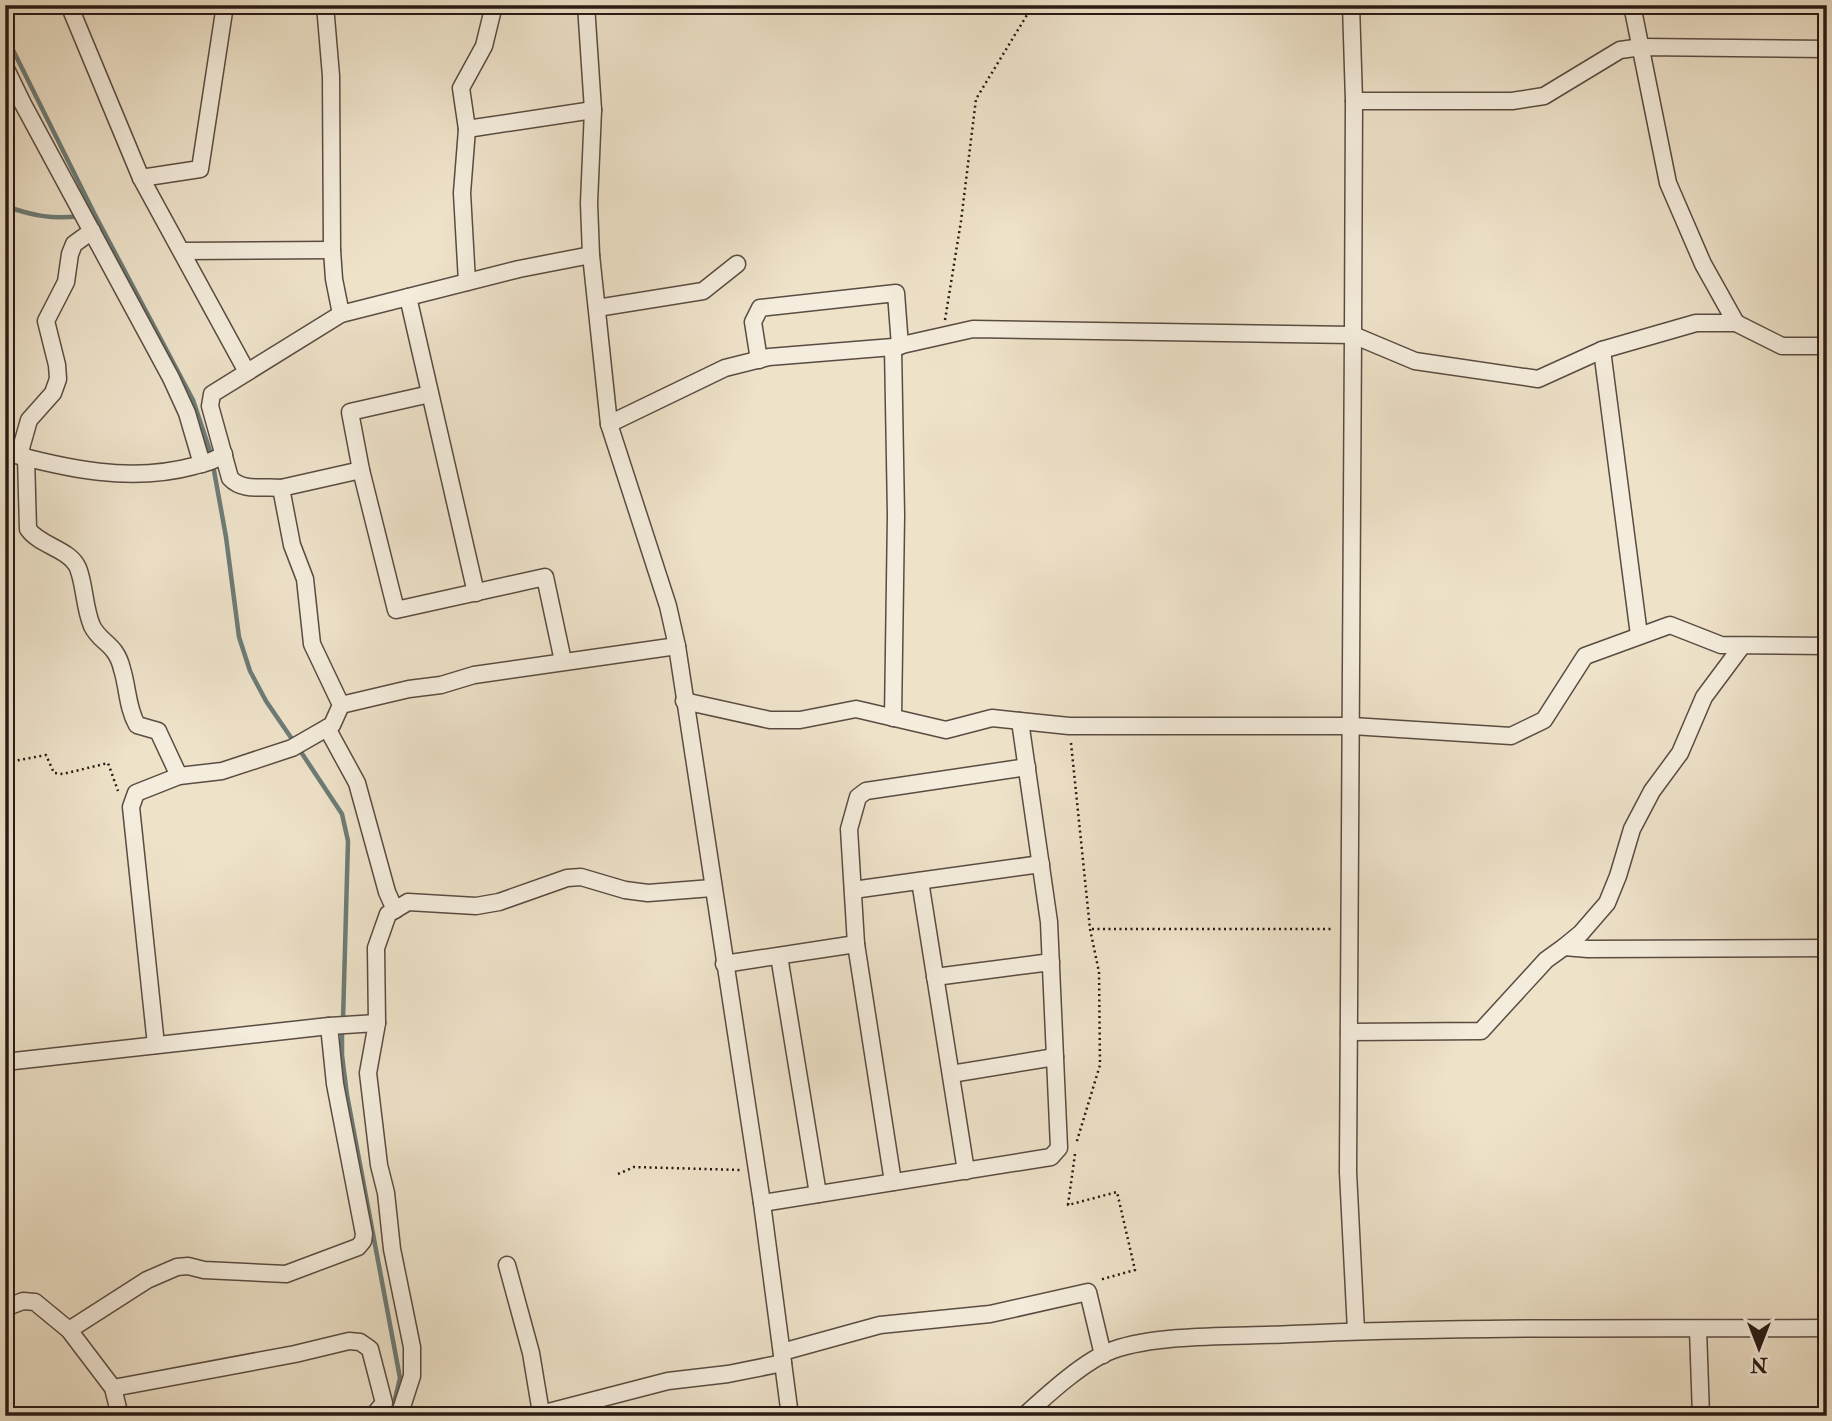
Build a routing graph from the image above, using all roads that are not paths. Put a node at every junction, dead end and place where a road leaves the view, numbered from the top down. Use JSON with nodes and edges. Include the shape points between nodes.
{"nodes":[{"id":1,"x":69,"y":5,"type":"edge"},
{"id":2,"x":225,"y":5,"type":"edge"},
{"id":3,"x":325,"y":5,"type":"edge"},
{"id":4,"x":494,"y":5,"type":"edge"},
{"id":5,"x":586,"y":5,"type":"edge"},
{"id":6,"x":1351,"y":5,"type":"edge"},
{"id":7,"x":1632,"y":5,"type":"edge"},
{"id":8,"x":1642,"y":47,"type":"junction"},
{"id":9,"x":1827,"y":49,"type":"edge"},
{"id":10,"x":5,"y":67,"type":"edge"},
{"id":11,"x":1354,"y":101,"type":"junction"},
{"id":12,"x":593,"y":110,"type":"junction"},
{"id":13,"x":467,"y":129,"type":"junction"},
{"id":14,"x":141,"y":178,"type":"junction"},
{"id":15,"x":92,"y":231,"type":"junction"},
{"id":16,"x":332,"y":250,"type":"junction"},
{"id":17,"x":183,"y":251,"type":"junction"},
{"id":18,"x":591,"y":255,"type":"junction"},
{"id":19,"x":737,"y":264,"type":"dead end"},
{"id":20,"x":467,"y":282,"type":"junction"},
{"id":21,"x":408,"y":297,"type":"junction"},
{"id":22,"x":597,"y":308,"type":"junction"},
{"id":23,"x":341,"y":314,"type":"junction"},
{"id":24,"x":1736,"y":323,"type":"junction"},
{"id":25,"x":1353,"y":335,"type":"junction"},
{"id":26,"x":1827,"y":346,"type":"edge"},
{"id":27,"x":897,"y":347,"type":"junction"},
{"id":28,"x":1602,"y":350,"type":"junction"},
{"id":29,"x":759,"y":360,"type":"junction"},
{"id":30,"x":247,"y":372,"type":"junction"},
{"id":31,"x":430,"y":394,"type":"junction"},
{"id":32,"x":609,"y":424,"type":"junction"},
{"id":33,"x":17,"y":455,"type":"edge"},
{"id":34,"x":213,"y":460,"type":"junction"},
{"id":35,"x":361,"y":470,"type":"junction"},
{"id":36,"x":281,"y":488,"type":"junction"},
{"id":37,"x":475,"y":593,"type":"junction"},
{"id":38,"x":1639,"y":635,"type":"junction"},
{"id":39,"x":677,"y":646,"type":"junction"},
{"id":40,"x":1742,"y":646,"type":"junction"},
{"id":41,"x":1827,"y":646,"type":"edge"},
{"id":42,"x":563,"y":661,"type":"junction"},
{"id":43,"x":684,"y":701,"type":"junction"},
{"id":44,"x":341,"y":705,"type":"junction"},
{"id":45,"x":893,"y":718,"type":"junction"},
{"id":46,"x":1020,"y":720,"type":"junction"},
{"id":47,"x":1352,"y":726,"type":"junction"},
{"id":48,"x":327,"y":728,"type":"junction"},
{"id":49,"x":1027,"y":767,"type":"junction"},
{"id":50,"x":179,"y":776,"type":"junction"},
{"id":51,"x":1041,"y":864,"type":"junction"},
{"id":52,"x":920,"y":881,"type":"junction"},
{"id":53,"x":712,"y":888,"type":"junction"},
{"id":54,"x":853,"y":890,"type":"junction"},
{"id":55,"x":395,"y":910,"type":"junction"},
{"id":56,"x":856,"y":944,"type":"junction"},
{"id":57,"x":1564,"y":947,"type":"junction"},
{"id":58,"x":1827,"y":948,"type":"edge"},
{"id":59,"x":779,"y":956,"type":"junction"},
{"id":60,"x":1051,"y":962,"type":"junction"},
{"id":61,"x":724,"y":964,"type":"junction"},
{"id":62,"x":935,"y":978,"type":"junction"},
{"id":63,"x":371,"y":1023,"type":"junction"},
{"id":64,"x":333,"y":1025,"type":"junction"},
{"id":65,"x":1349,"y":1032,"type":"junction"},
{"id":66,"x":156,"y":1045,"type":"junction"},
{"id":67,"x":1055,"y":1058,"type":"junction"},
{"id":68,"x":5,"y":1062,"type":"edge"},
{"id":69,"x":951,"y":1074,"type":"junction"},
{"id":70,"x":966,"y":1171,"type":"junction"},
{"id":71,"x":893,"y":1182,"type":"junction"},
{"id":72,"x":818,"y":1194,"type":"junction"},
{"id":73,"x":762,"y":1203,"type":"junction"},
{"id":74,"x":507,"y":1265,"type":"dead end"},
{"id":75,"x":5,"y":1308,"type":"edge"},
{"id":76,"x":1827,"y":1328,"type":"edge"},
{"id":77,"x":1698,"y":1329,"type":"junction"},
{"id":78,"x":68,"y":1330,"type":"junction"},
{"id":79,"x":1356,"y":1331,"type":"junction"},
{"id":80,"x":1103,"y":1355,"type":"junction"},
{"id":81,"x":783,"y":1357,"type":"junction"},
{"id":82,"x":113,"y":1388,"type":"junction"},
{"id":83,"x":583,"y":1410,"type":"edge"},
{"id":84,"x":379,"y":1415,"type":"edge"},
{"id":85,"x":537,"y":1415,"type":"edge"},
{"id":86,"x":120,"y":1416,"type":"edge"},
{"id":87,"x":399,"y":1416,"type":"edge"},
{"id":88,"x":790,"y":1416,"type":"edge"},
{"id":89,"x":1024,"y":1416,"type":"edge"},
{"id":90,"x":1701,"y":1416,"type":"edge"}],
"edges":[{"from":1,"to":14,"type":"street"},
{"from":2,"to":14,"type":"street","via":[[200,169]]},
{"from":3,"to":16,"type":"street","via":[[331,76]]},
{"from":4,"to":13,"type":"street","via":[[484,46],[461,88]]},
{"from":5,"to":12,"type":"street"},
{"from":6,"to":11,"type":"street"},
{"from":7,"to":8,"type":"street"},
{"from":8,"to":9,"type":"street"},
{"from":8,"to":11,"type":"street","via":[[1620,50],[1544,96],[1512,101]]},
{"from":8,"to":24,"type":"street","via":[[1668,183],[1703,264]]},
{"from":10,"to":15,"type":"street"},
{"from":11,"to":25,"type":"street"},
{"from":12,"to":13,"type":"street"},
{"from":12,"to":18,"type":"street"},
{"from":13,"to":20,"type":"street","via":[[462,193]]},
{"from":14,"to":17,"type":"street"},
{"from":15,"to":33,"type":"street","via":[[74,244],[66,282],[47,321],[58,379],[53,393],[29,420]]},
{"from":15,"to":34,"type":"street"},
{"from":16,"to":17,"type":"street"},
{"from":16,"to":23,"type":"street"},
{"from":17,"to":30,"type":"street"},
{"from":18,"to":20,"type":"street"},
{"from":18,"to":22,"type":"street"},
{"from":19,"to":22,"type":"street","via":[[703,291]]},
{"from":20,"to":21,"type":"street"},
{"from":21,"to":23,"type":"street"},
{"from":21,"to":31,"type":"street"},
{"from":22,"to":32,"type":"street"},
{"from":23,"to":30,"type":"street"},
{"from":24,"to":26,"type":"street","via":[[1782,346]]},
{"from":24,"to":28,"type":"street","via":[[1696,323]]},
{"from":25,"to":27,"type":"street","via":[[973,329]]},
{"from":25,"to":28,"type":"street","via":[[1415,361],[1538,379]]},
{"from":25,"to":47,"type":"street"},
{"from":27,"to":29,"type":"street"},
{"from":27,"to":29,"type":"street","via":[[896,293],[760,308],[753,321]]},
{"from":27,"to":45,"type":"street"},
{"from":28,"to":38,"type":"street"},
{"from":29,"to":32,"type":"street","via":[[725,368]]},
{"from":30,"to":34,"type":"street","via":[[212,394]]},
{"from":31,"to":35,"type":"street","via":[[350,412]]},
{"from":31,"to":37,"type":"street"},
{"from":32,"to":39,"type":"street"},
{"from":33,"to":34,"type":"street","via":[[126,474],[165,474]]},
{"from":33,"to":50,"type":"street","via":[[28,529],[78,567],[93,629],[116,650],[130,713],[137,725],[158,731]]},
{"from":34,"to":36,"type":"street","via":[[235,483]]},
{"from":35,"to":36,"type":"street"},
{"from":35,"to":37,"type":"street","via":[[396,610]]},
{"from":36,"to":44,"type":"street","via":[[292,545],[305,579],[312,645]]},
{"from":37,"to":42,"type":"street","via":[[545,577]]},
{"from":38,"to":40,"type":"street","via":[[1670,625],[1721,645]]},
{"from":38,"to":47,"type":"street","via":[[1585,656],[1544,720],[1511,736]]},
{"from":39,"to":42,"type":"street"},
{"from":39,"to":43,"type":"street"},
{"from":40,"to":41,"type":"street"},
{"from":40,"to":57,"type":"street","via":[[1704,697],[1680,753],[1632,829],[1606,903]]},
{"from":42,"to":44,"type":"street","via":[[474,675]]},
{"from":43,"to":45,"type":"street","via":[[770,720],[800,720],[856,709]]},
{"from":43,"to":53,"type":"street"},
{"from":44,"to":48,"type":"street"},
{"from":45,"to":46,"type":"street","via":[[946,730],[992,718]]},
{"from":46,"to":47,"type":"street","via":[[1069,726]]},
{"from":46,"to":49,"type":"street"},
{"from":47,"to":65,"type":"street"},
{"from":48,"to":50,"type":"street","via":[[297,746],[222,771]]},
{"from":48,"to":55,"type":"street","via":[[357,783]]},
{"from":49,"to":51,"type":"street"},
{"from":49,"to":54,"type":"street","via":[[866,791],[858,797],[849,829]]},
{"from":50,"to":66,"type":"street","via":[[136,793],[131,807]]},
{"from":51,"to":52,"type":"street"},
{"from":51,"to":60,"type":"street"},
{"from":52,"to":54,"type":"street"},
{"from":52,"to":62,"type":"street"},
{"from":53,"to":55,"type":"street","via":[[648,893],[581,877],[499,902],[476,906],[408,902]]},
{"from":53,"to":61,"type":"street"},
{"from":54,"to":56,"type":"street"},
{"from":55,"to":63,"type":"street","via":[[388,914],[376,948]]},
{"from":56,"to":59,"type":"street"},
{"from":56,"to":71,"type":"street"},
{"from":57,"to":58,"type":"street"},
{"from":57,"to":65,"type":"street","via":[[1546,960],[1481,1031]]},
{"from":59,"to":61,"type":"street"},
{"from":59,"to":72,"type":"street"},
{"from":60,"to":62,"type":"street"},
{"from":60,"to":67,"type":"street"},
{"from":61,"to":73,"type":"street"},
{"from":62,"to":69,"type":"street"},
{"from":63,"to":64,"type":"street"},
{"from":63,"to":87,"type":"street","via":[[368,1073],[379,1166],[412,1347],[412,1376]]},
{"from":64,"to":66,"type":"street"},
{"from":64,"to":78,"type":"street","via":[[335,1084],[364,1234],[358,1247],[286,1274],[177,1267],[147,1280]]},
{"from":65,"to":79,"type":"street","via":[[1348,1172]]},
{"from":66,"to":68,"type":"street"},
{"from":67,"to":69,"type":"street"},
{"from":67,"to":70,"type":"street","via":[[1059,1148],[1051,1157]]},
{"from":69,"to":70,"type":"street"},
{"from":70,"to":71,"type":"street"},
{"from":71,"to":72,"type":"street"},
{"from":72,"to":73,"type":"street"},
{"from":73,"to":81,"type":"street"},
{"from":74,"to":85,"type":"street","via":[[531,1353]]},
{"from":75,"to":78,"type":"street","via":[[35,1302]]},
{"from":76,"to":77,"type":"street"},
{"from":77,"to":79,"type":"street"},
{"from":77,"to":90,"type":"street"},
{"from":78,"to":82,"type":"street"},
{"from":79,"to":80,"type":"street","via":[[1167,1340]]},
{"from":80,"to":81,"type":"street","via":[[1088,1292],[990,1314],[880,1325]]},
{"from":80,"to":89,"type":"street"},
{"from":81,"to":83,"type":"street","via":[[728,1374],[668,1381]]},
{"from":81,"to":88,"type":"street"},
{"from":82,"to":84,"type":"street","via":[[349,1340],[370,1349],[384,1403]]},
{"from":82,"to":86,"type":"street"},
{"from":83,"to":85,"type":"street"}]}
